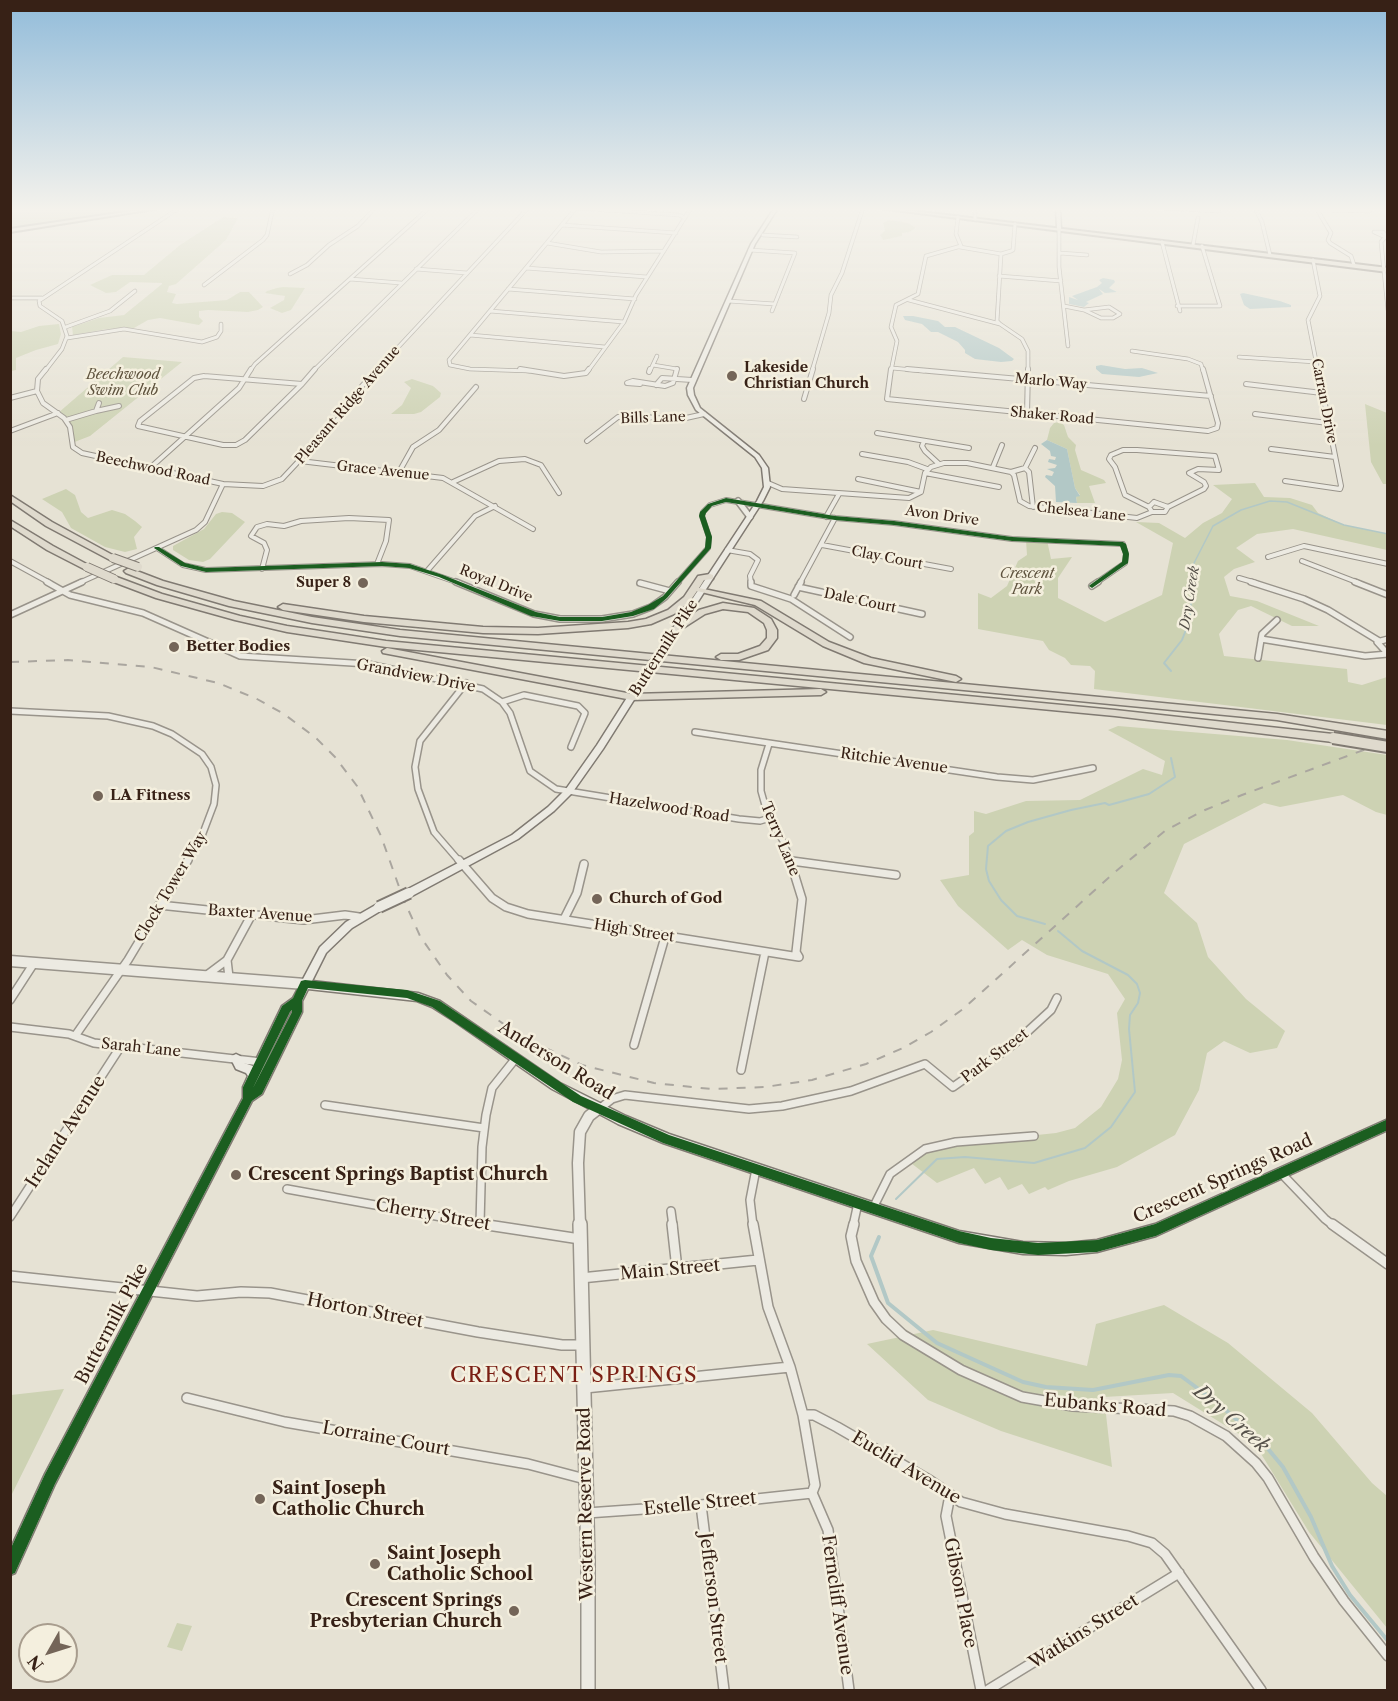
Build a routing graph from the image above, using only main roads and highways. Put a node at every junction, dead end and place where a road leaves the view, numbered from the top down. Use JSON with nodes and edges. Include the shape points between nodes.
{"nodes":[{"id":1,"x":734,"y":287,"type":"edge"},
{"id":2,"x":10,"y":497,"type":"edge"},
{"id":3,"x":10,"y":504,"type":"edge"},
{"id":4,"x":10,"y":522,"type":"edge"},
{"id":5,"x":109,"y":559,"type":"junction"},
{"id":6,"x":134,"y":569,"type":"junction"},
{"id":7,"x":710,"y":577,"type":"junction"},
{"id":8,"x":701,"y":590,"type":"junction"},
{"id":9,"x":283,"y":607,"type":"junction"},
{"id":10,"x":677,"y":628,"type":"junction"},
{"id":11,"x":349,"y":639,"type":"junction"},
{"id":12,"x":888,"y":692,"type":"junction"},
{"id":13,"x":1037,"y":693,"type":"junction"},
{"id":14,"x":632,"y":697,"type":"junction"},
{"id":15,"x":1388,"y":735,"type":"edge"},
{"id":16,"x":1388,"y":747,"type":"edge"},
{"id":17,"x":305,"y":984,"type":"junction"},
{"id":18,"x":297,"y":1001,"type":"junction"},
{"id":19,"x":236,"y":1059,"type":"road end"},
{"id":20,"x":253,"y":1076,"type":"junction"},
{"id":21,"x":248,"y":1098,"type":"junction"},
{"id":22,"x":1388,"y":1124,"type":"edge"},
{"id":23,"x":858,"y":1203,"type":"joint"},
{"id":24,"x":10,"y":1568,"type":"edge"}],
"edges":[{"from":1,"to":7,"type":"main road","name":"Buttermilk Pike","via":[[692,380],[691,395],[704,414],[757,456],[765,468],[767,486]]},
{"from":2,"to":5,"type":"highway"},
{"from":3,"to":5,"type":"highway","via":[[64,540]]},
{"from":4,"to":11,"type":"highway","bridge":true,"via":[[87,567],[159,596],[287,629]]},
{"from":5,"to":6,"type":"highway"},
{"from":6,"to":9,"type":"highway"},
{"from":6,"to":13,"type":"highway","via":[[160,583],[232,604],[400,633]]},
{"from":7,"to":8,"type":"main road","name":"Buttermilk Pike"},
{"from":7,"to":9,"type":"highway","via":[[701,578],[687,599],[671,612],[628,626],[483,630]]},
{"from":8,"to":10,"type":"main road","name":"Buttermilk Pike"},
{"from":8,"to":13,"type":"highway","via":[[758,603],[826,644],[868,661]]},
{"from":9,"to":10,"type":"highway","via":[[378,624],[734,657],[764,648],[772,638],[768,621],[757,612],[730,606],[702,612]]},
{"from":10,"to":14,"type":"main road","name":"Buttermilk Pike","bridge":true},
{"from":11,"to":12,"type":"highway"},
{"from":11,"to":14,"type":"highway","via":[[381,650]]},
{"from":12,"to":14,"type":"highway"},
{"from":12,"to":16,"type":"highway","bridge":true,"via":[[1115,713]]},
{"from":13,"to":15,"type":"highway","via":[[1277,717]]},
{"from":14,"to":17,"type":"main road","name":"Buttermilk Pike","bridge":true,"via":[[569,791],[546,813],[515,837],[359,917],[323,950]]},
{"from":17,"to":18,"type":"main road","name":"Buttermilk Pike"},
{"from":17,"to":23,"type":"main road","name":"Anderson Road","via":[[418,997],[443,1008],[556,1086],[598,1109],[667,1139]]},
{"from":18,"to":20,"type":"main road","name":"Buttermilk Pike","via":[[286,1009]]},
{"from":18,"to":21,"type":"main road","name":"Buttermilk Pike","via":[[297,1012],[258,1091]]},
{"from":19,"to":20,"type":"main road"},
{"from":20,"to":21,"type":"main road","name":"Buttermilk Pike"},
{"from":21,"to":24,"type":"main road","name":"Buttermilk Pike","via":[[55,1469]]},
{"from":22,"to":23,"type":"main road","name":"Crescent Springs Road","via":[[1156,1230],[1105,1244],[1066,1249],[1023,1248],[972,1240]]}]}
